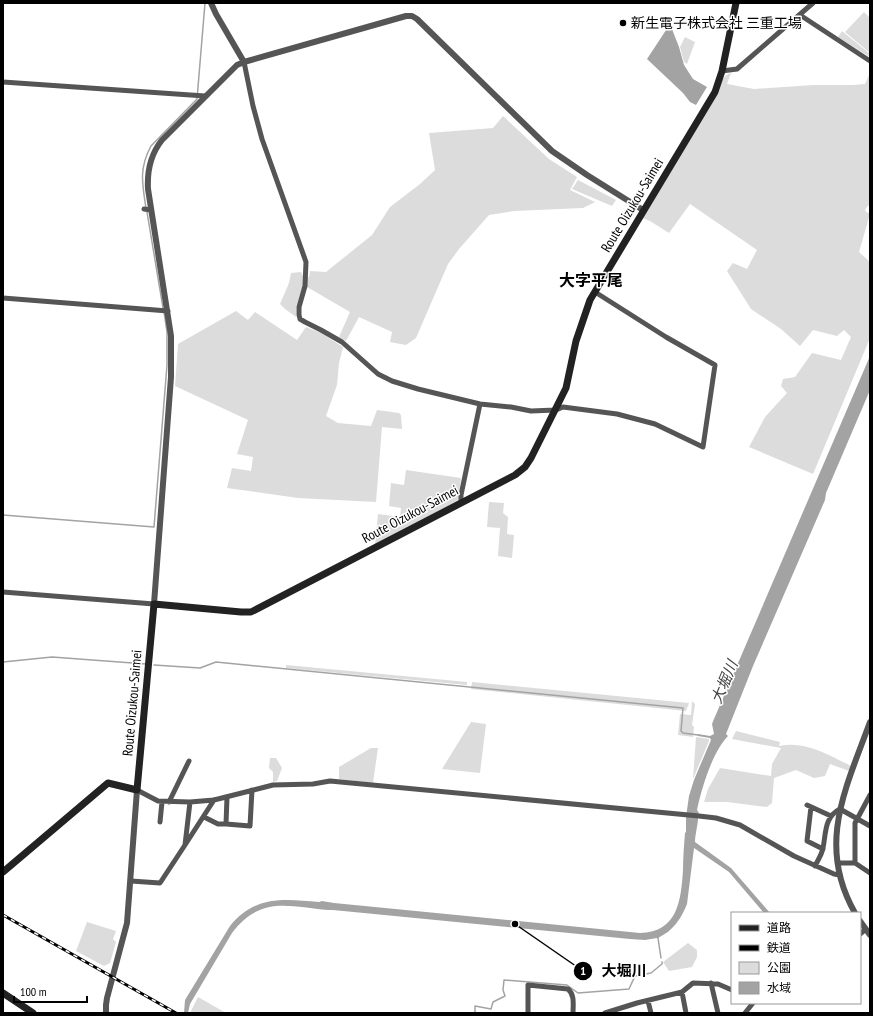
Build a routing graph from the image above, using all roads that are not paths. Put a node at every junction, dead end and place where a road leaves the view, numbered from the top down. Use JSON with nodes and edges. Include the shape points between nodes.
{"nodes":[{"id":1,"x":211,"y":3,"type":"edge"},
{"id":2,"x":736,"y":3,"type":"edge"},
{"id":3,"x":814,"y":3,"type":"edge"},
{"id":4,"x":800,"y":14,"type":"junction"},
{"id":5,"x":870,"y":61,"type":"edge"},
{"id":6,"x":244,"y":62,"type":"junction"},
{"id":7,"x":722,"y":71,"type":"junction"},
{"id":8,"x":3,"y":82,"type":"edge"},
{"id":9,"x":200,"y":96,"type":"junction"},
{"id":10,"x":643,"y":210,"type":"junction"},
{"id":11,"x":595,"y":292,"type":"junction"},
{"id":12,"x":3,"y":298,"type":"edge"},
{"id":13,"x":165,"y":311,"type":"junction"},
{"id":14,"x":480,"y":404,"type":"junction"},
{"id":15,"x":556,"y":410,"type":"junction"},
{"id":16,"x":461,"y":503,"type":"junction"},
{"id":17,"x":3,"y":592,"type":"edge"},
{"id":18,"x":154,"y":604,"type":"junction"},
{"id":19,"x":870,"y":722,"type":"edge"},
{"id":20,"x":189,"y":761,"type":"dead end"},
{"id":21,"x":137,"y":790,"type":"junction"},
{"id":22,"x":252,"y":790,"type":"junction"},
{"id":23,"x":870,"y":795,"type":"edge"},
{"id":24,"x":227,"y":797,"type":"junction"},
{"id":25,"x":214,"y":800,"type":"junction"},
{"id":26,"x":162,"y":802,"type":"junction"},
{"id":27,"x":169,"y":802,"type":"junction"},
{"id":28,"x":190,"y":802,"type":"junction"},
{"id":29,"x":840,"y":809,"type":"junction"},
{"id":30,"x":830,"y":816,"type":"junction"},
{"id":31,"x":204,"y":817,"type":"junction"},
{"id":32,"x":857,"y":819,"type":"junction"},
{"id":33,"x":160,"y":822,"type":"dead end"},
{"id":34,"x":226,"y":824,"type":"junction"},
{"id":35,"x":870,"y":826,"type":"edge"},
{"id":36,"x":185,"y":846,"type":"junction"},
{"id":37,"x":823,"y":849,"type":"junction"},
{"id":38,"x":838,"y":863,"type":"junction"},
{"id":39,"x":855,"y":864,"type":"junction"},
{"id":40,"x":815,"y":866,"type":"junction"},
{"id":41,"x":3,"y":872,"type":"edge"},
{"id":42,"x":870,"y":873,"type":"edge"},
{"id":43,"x":840,"y":875,"type":"junction"},
{"id":44,"x":131,"y":881,"type":"junction"},
{"id":45,"x":854,"y":912,"type":"edge"},
{"id":46,"x":861,"y":922,"type":"edge"},
{"id":47,"x":866,"y":929,"type":"junction"},
{"id":48,"x":861,"y":933,"type":"edge"},
{"id":49,"x":870,"y":934,"type":"edge"},
{"id":50,"x":711,"y":983,"type":"junction"},
{"id":51,"x":731,"y":990,"type":"edge"},
{"id":52,"x":682,"y":992,"type":"junction"},
{"id":53,"x":3,"y":993,"type":"edge"},
{"id":54,"x":648,"y":1001,"type":"junction"},
{"id":55,"x":752,"y":1004,"type":"edge"},
{"id":56,"x":619,"y":1011,"type":"edge"},
{"id":57,"x":33,"y":1013,"type":"edge"},
{"id":58,"x":106,"y":1013,"type":"edge"},
{"id":59,"x":528,"y":1013,"type":"edge"},
{"id":60,"x":573,"y":1013,"type":"edge"},
{"id":61,"x":605,"y":1013,"type":"edge"},
{"id":62,"x":651,"y":1013,"type":"edge"},
{"id":63,"x":686,"y":1013,"type":"edge"},
{"id":64,"x":718,"y":1013,"type":"edge"},
{"id":65,"x":745,"y":1013,"type":"edge"}],
"edges":[{"from":1,"to":6,"type":"street"},
{"from":2,"to":7,"type":"main road","name":"Route Oizukou-Saimei"},
{"from":3,"to":4,"type":"street"},
{"from":4,"to":5,"type":"street"},
{"from":4,"to":7,"type":"street","via":[[737,69]]},
{"from":6,"to":9,"type":"street","via":[[236,65]]},
{"from":6,"to":10,"type":"street","via":[[412,16],[548,148]]},
{"from":6,"to":14,"type":"street","via":[[256,120],[306,262],[305,286],[299,307],[300,319],[342,342],[378,374],[392,381]]},
{"from":7,"to":10,"type":"main road","name":"Route Oizukou-Saimei","via":[[712,98]]},
{"from":8,"to":9,"type":"street"},
{"from":9,"to":13,"type":"street","via":[[162,140],[148,167],[148,209]]},
{"from":10,"to":11,"type":"main road","name":"Route Oizukou-Saimei"},
{"from":11,"to":15,"type":"main road","name":"Route Oizukou-Saimei","via":[[588,304],[576,341],[566,388]]},
{"from":11,"to":15,"type":"street","via":[[715,366],[703,447],[655,424],[617,414],[563,407]]},
{"from":12,"to":13,"type":"street"},
{"from":13,"to":18,"type":"street","via":[[171,336],[171,377]]},
{"from":14,"to":15,"type":"street","via":[[532,411]]},
{"from":14,"to":16,"type":"street"},
{"from":15,"to":16,"type":"main road","name":"Route Oizukou-Saimei","via":[[525,467],[515,475]]},
{"from":16,"to":18,"type":"main road","name":"Route Oizukou-Saimei","via":[[251,612]]},
{"from":17,"to":18,"type":"street"},
{"from":18,"to":21,"type":"main road","name":"Route Oizukou-Saimei"},
{"from":19,"to":29,"type":"street"},
{"from":20,"to":27,"type":"street"},
{"from":21,"to":26,"type":"street"},
{"from":21,"to":41,"type":"main road","via":[[108,783]]},
{"from":21,"to":44,"type":"street"},
{"from":22,"to":24,"type":"street"},
{"from":22,"to":34,"type":"street","via":[[250,826]]},
{"from":22,"to":40,"type":"street","via":[[273,785],[330,781],[716,818],[740,825]]},
{"from":23,"to":32,"type":"street"},
{"from":24,"to":25,"type":"street"},
{"from":24,"to":34,"type":"street"},
{"from":25,"to":28,"type":"street"},
{"from":25,"to":31,"type":"street"},
{"from":26,"to":27,"type":"street"},
{"from":26,"to":33,"type":"street"},
{"from":27,"to":28,"type":"street"},
{"from":28,"to":36,"type":"street"},
{"from":29,"to":30,"type":"street"},
{"from":29,"to":32,"type":"street"},
{"from":29,"to":38,"type":"street","via":[[836,838]]},
{"from":30,"to":37,"type":"street","via":[[824,831]]},
{"from":30,"to":37,"type":"street","via":[[809,806],[807,842]]},
{"from":31,"to":34,"type":"street","via":[[218,824]]},
{"from":31,"to":36,"type":"street"},
{"from":32,"to":35,"type":"street"},
{"from":32,"to":39,"type":"street"},
{"from":36,"to":44,"type":"street","via":[[160,883]]},
{"from":37,"to":40,"type":"street"},
{"from":38,"to":39,"type":"street"},
{"from":38,"to":43,"type":"street"},
{"from":39,"to":42,"type":"street"},
{"from":40,"to":43,"type":"street"},
{"from":43,"to":45,"type":"street"},
{"from":44,"to":58,"type":"street","via":[[127,923],[107,998]]},
{"from":46,"to":47,"type":"street"},
{"from":47,"to":48,"type":"street"},
{"from":47,"to":49,"type":"street"},
{"from":50,"to":51,"type":"street"},
{"from":50,"to":52,"type":"street","via":[[693,983]]},
{"from":50,"to":64,"type":"street"},
{"from":52,"to":54,"type":"street"},
{"from":52,"to":63,"type":"street"},
{"from":53,"to":57,"type":"main road"},
{"from":54,"to":56,"type":"street"},
{"from":54,"to":62,"type":"street"},
{"from":55,"to":65,"type":"street"},
{"from":56,"to":61,"type":"street"},
{"from":59,"to":60,"type":"street","via":[[528,985],[568,989],[573,996]]}]}
